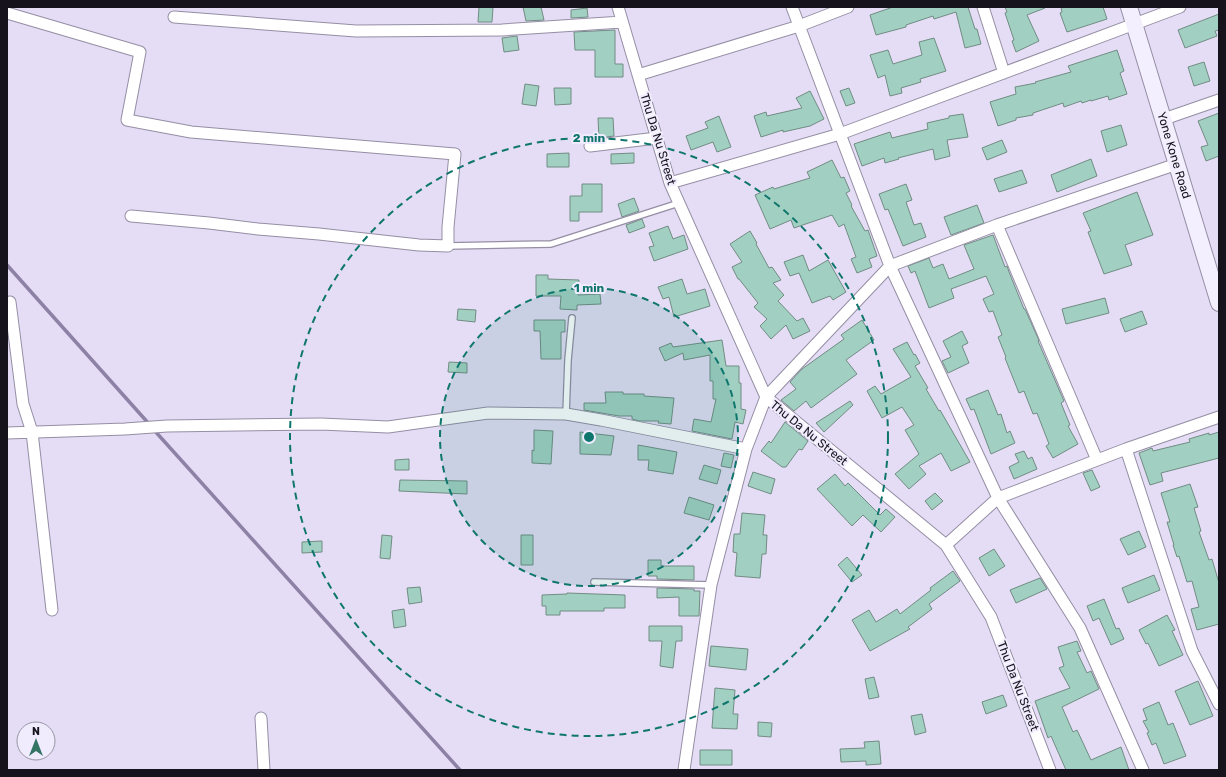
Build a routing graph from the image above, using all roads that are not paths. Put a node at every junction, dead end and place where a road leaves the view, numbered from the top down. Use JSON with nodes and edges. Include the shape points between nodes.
{"nodes":[{"id":1,"x":618,"y":7,"type":"edge"},
{"id":2,"x":792,"y":7,"type":"edge"},
{"id":3,"x":848,"y":7,"type":"edge"},
{"id":4,"x":983,"y":7,"type":"edge"},
{"id":5,"x":1130,"y":7,"type":"edge"},
{"id":6,"x":1180,"y":7,"type":"edge"},
{"id":7,"x":7,"y":13,"type":"edge"},
{"id":8,"x":174,"y":17,"type":"dead end"},
{"id":9,"x":622,"y":22,"type":"junction"},
{"id":10,"x":1135,"y":24,"type":"junction"},
{"id":11,"x":799,"y":26,"type":"junction"},
{"id":12,"x":1004,"y":73,"type":"junction"},
{"id":13,"x":638,"y":75,"type":"junction"},
{"id":14,"x":1219,"y":100,"type":"edge"},
{"id":15,"x":1164,"y":119,"type":"junction"},
{"id":16,"x":840,"y":134,"type":"junction"},
{"id":17,"x":657,"y":138,"type":"junction"},
{"id":18,"x":590,"y":146,"type":"dead end"},
{"id":19,"x":1177,"y":164,"type":"junction"},
{"id":20,"x":670,"y":183,"type":"junction"},
{"id":21,"x":679,"y":203,"type":"junction"},
{"id":22,"x":131,"y":216,"type":"dead end"},
{"id":23,"x":997,"y":225,"type":"junction"},
{"id":24,"x":448,"y":246,"type":"junction"},
{"id":25,"x":890,"y":266,"type":"junction"},
{"id":26,"x":1219,"y":301,"type":"edge"},
{"id":27,"x":10,"y":302,"type":"dead end"},
{"id":28,"x":572,"y":318,"type":"dead end"},
{"id":29,"x":766,"y":397,"type":"junction"},
{"id":30,"x":566,"y":414,"type":"junction"},
{"id":31,"x":1219,"y":417,"type":"edge"},
{"id":32,"x":32,"y":432,"type":"junction"},
{"id":33,"x":7,"y":433,"type":"edge"},
{"id":34,"x":1126,"y":449,"type":"junction"},
{"id":35,"x":746,"y":450,"type":"junction"},
{"id":36,"x":1097,"y":460,"type":"junction"},
{"id":37,"x":998,"y":498,"type":"junction"},
{"id":38,"x":946,"y":545,"type":"junction"},
{"id":39,"x":594,"y":582,"type":"dead end"},
{"id":40,"x":711,"y":586,"type":"junction"},
{"id":41,"x":52,"y":610,"type":"dead end"},
{"id":42,"x":1219,"y":704,"type":"edge"},
{"id":43,"x":261,"y":718,"type":"dead end"},
{"id":44,"x":264,"y":770,"type":"edge"},
{"id":45,"x":684,"y":770,"type":"edge"},
{"id":46,"x":1050,"y":770,"type":"edge"},
{"id":47,"x":1143,"y":770,"type":"edge"}],
"edges":[{"from":1,"to":9,"type":"street","name":"Thu Da Nu Street"},
{"from":2,"to":11,"type":"street"},
{"from":3,"to":11,"type":"street"},
{"from":4,"to":12,"type":"street"},
{"from":5,"to":10,"type":"street","name":"Yone Kone Road"},
{"from":6,"to":10,"type":"street"},
{"from":7,"to":24,"type":"street","via":[[140,52],[127,120],[191,132],[455,154]]},
{"from":8,"to":9,"type":"street","via":[[356,31],[502,30]]},
{"from":9,"to":13,"type":"street","name":"Thu Da Nu Street"},
{"from":10,"to":12,"type":"street"},
{"from":10,"to":15,"type":"street","name":"Yone Kone Road"},
{"from":11,"to":13,"type":"street"},
{"from":11,"to":16,"type":"street"},
{"from":12,"to":16,"type":"street"},
{"from":13,"to":17,"type":"street","name":"Thu Da Nu Street"},
{"from":14,"to":15,"type":"street"},
{"from":15,"to":19,"type":"street","name":"Yone Kone Road"},
{"from":16,"to":20,"type":"street"},
{"from":16,"to":25,"type":"street"},
{"from":17,"to":18,"type":"street"},
{"from":17,"to":20,"type":"street","name":"Thu Da Nu Street"},
{"from":19,"to":23,"type":"street"},
{"from":19,"to":26,"type":"street","name":"Yone Kone Road"},
{"from":20,"to":21,"type":"street","name":"Thu Da Nu Street"},
{"from":21,"to":24,"type":"lane","via":[[551,244]]},
{"from":21,"to":29,"type":"street","name":"Thu Da Nu Street"},
{"from":22,"to":24,"type":"street"},
{"from":23,"to":25,"type":"street"},
{"from":23,"to":36,"type":"street"},
{"from":25,"to":29,"type":"street"},
{"from":25,"to":37,"type":"street"},
{"from":27,"to":32,"type":"street","via":[[23,404]]},
{"from":28,"to":30,"type":"lane"},
{"from":29,"to":35,"type":"street"},
{"from":29,"to":38,"type":"street","name":"Thu Da Nu Street"},
{"from":30,"to":32,"type":"street","via":[[488,413],[388,426],[167,426]]},
{"from":30,"to":35,"type":"street"},
{"from":31,"to":34,"type":"street"},
{"from":32,"to":33,"type":"street"},
{"from":32,"to":41,"type":"street"},
{"from":34,"to":36,"type":"street"},
{"from":34,"to":42,"type":"street","via":[[1192,651]]},
{"from":35,"to":40,"type":"street"},
{"from":36,"to":37,"type":"street"},
{"from":37,"to":38,"type":"street"},
{"from":37,"to":47,"type":"street","via":[[1080,628]]},
{"from":38,"to":46,"type":"street","name":"Thu Da Nu Street","via":[[991,617]]},
{"from":39,"to":40,"type":"lane"},
{"from":40,"to":45,"type":"street"},
{"from":43,"to":44,"type":"street"}]}
